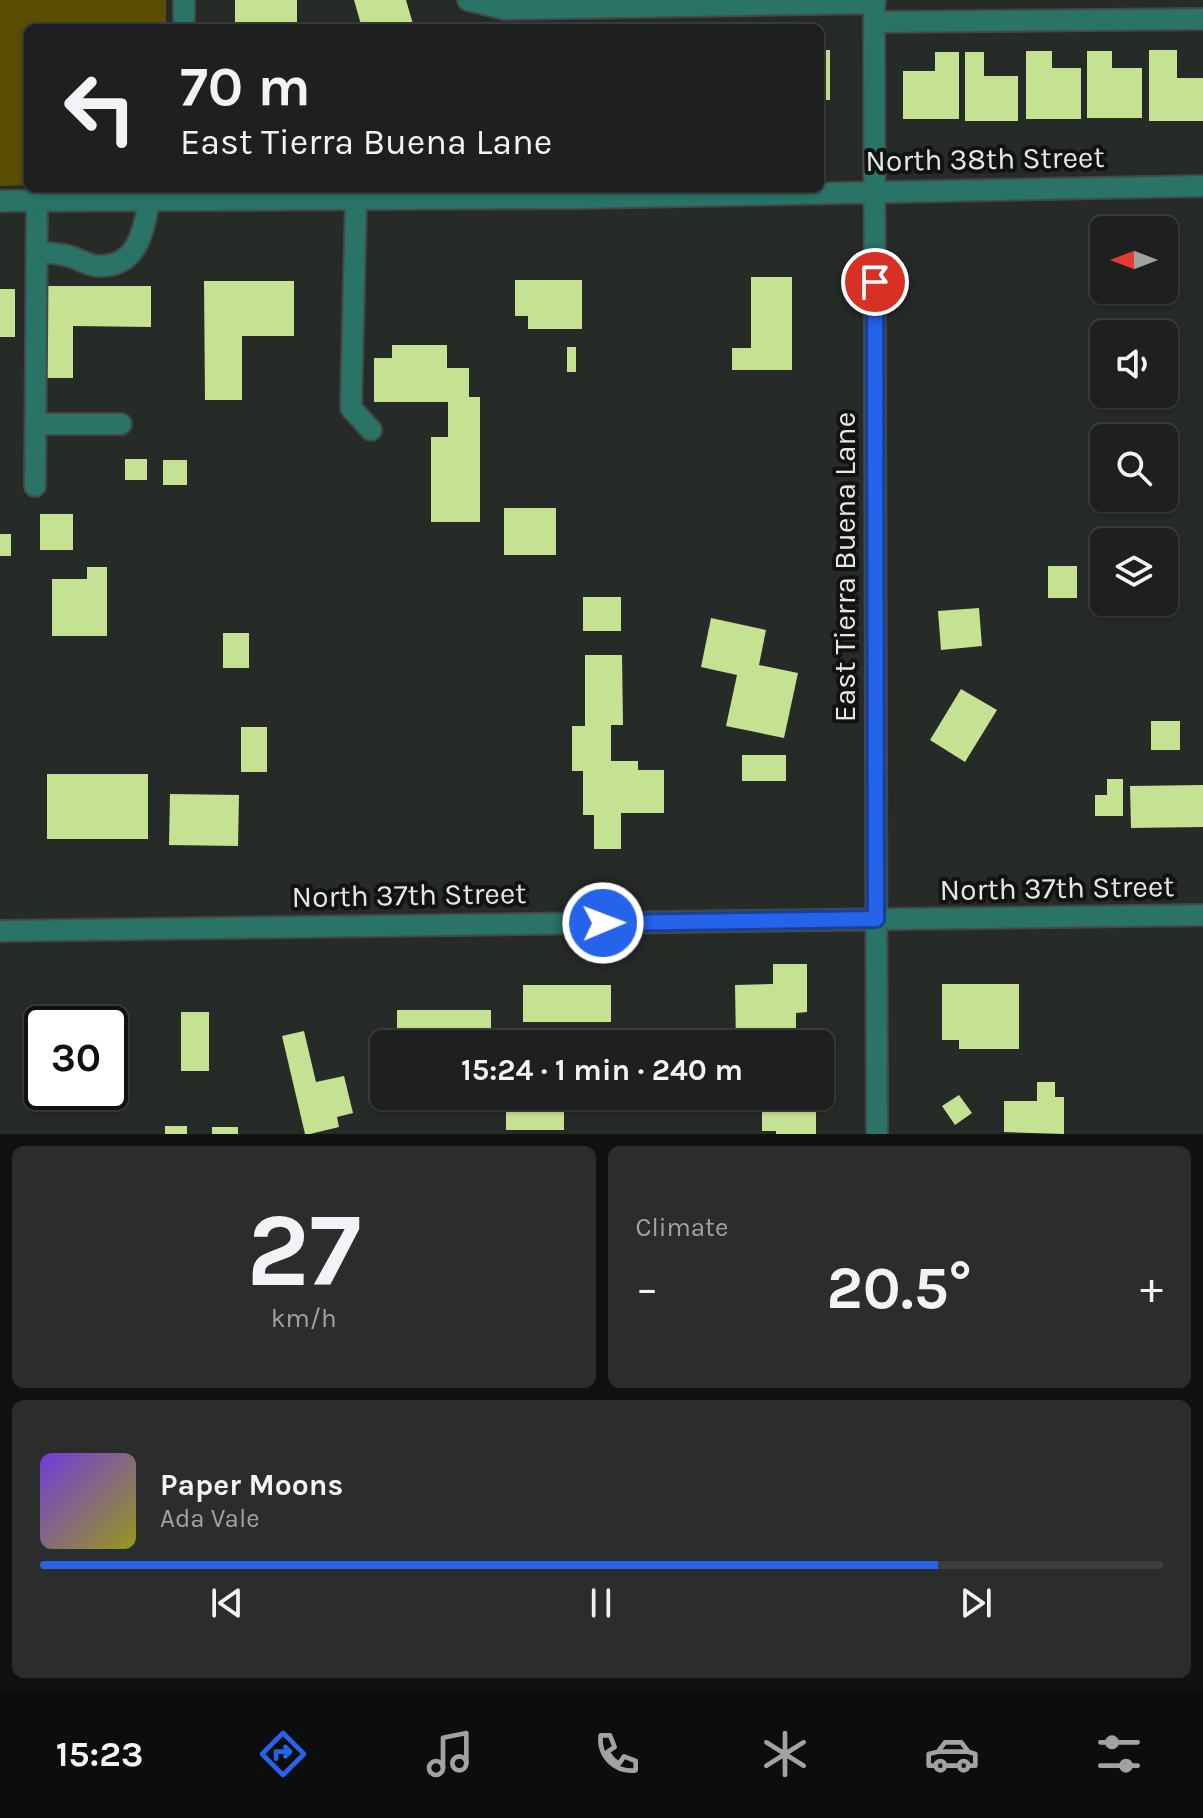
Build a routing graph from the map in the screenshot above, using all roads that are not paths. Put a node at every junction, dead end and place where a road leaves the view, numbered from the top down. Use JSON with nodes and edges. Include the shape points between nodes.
{"nodes":[{"id":1,"x":184,"y":0,"type":"edge"},
{"id":2,"x":468,"y":0,"type":"edge"},
{"id":3,"x":875,"y":8,"type":"edge"},
{"id":4,"x":1143,"y":10,"type":"edge"},
{"id":5,"x":1203,"y":19,"type":"edge"},
{"id":6,"x":184,"y":24,"type":"edge"},
{"id":7,"x":1203,"y":186,"type":"edge"},
{"id":8,"x":875,"y":192,"type":"junction"},
{"id":9,"x":186,"y":195,"type":"edge"},
{"id":10,"x":356,"y":198,"type":"junction"},
{"id":11,"x":0,"y":201,"type":"edge"},
{"id":12,"x":37,"y":201,"type":"junction"},
{"id":13,"x":149,"y":201,"type":"junction"},
{"id":14,"x":37,"y":252,"type":"junction"},
{"id":15,"x":36,"y":424,"type":"junction"},
{"id":16,"x":121,"y":424,"type":"dead end"},
{"id":17,"x":371,"y":430,"type":"dead end"},
{"id":18,"x":35,"y":486,"type":"dead end"},
{"id":19,"x":1203,"y":915,"type":"edge"},
{"id":20,"x":876,"y":919,"type":"junction"},
{"id":21,"x":0,"y":931,"type":"edge"},
{"id":22,"x":877,"y":1134,"type":"edge"}],
"edges":[{"from":1,"to":6,"type":"street"},
{"from":2,"to":3,"type":"street","via":[[505,9]]},
{"from":3,"to":4,"type":"street"},
{"from":3,"to":8,"type":"street","name":"East Tierra Buena Lane"},
{"from":4,"to":5,"type":"street"},
{"from":7,"to":8,"type":"street","name":"North 38th Street"},
{"from":8,"to":10,"type":"street","name":"North 38th Street"},
{"from":8,"to":20,"type":"street","name":"East Tierra Buena Lane"},
{"from":9,"to":10,"type":"street","name":"North 38th Street"},
{"from":9,"to":13,"type":"street","name":"North 38th Street"},
{"from":10,"to":17,"type":"street","via":[[351,408]]},
{"from":11,"to":12,"type":"street","name":"North 38th Street"},
{"from":12,"to":13,"type":"street","name":"North 38th Street"},
{"from":12,"to":14,"type":"street"},
{"from":13,"to":14,"type":"street","via":[[134,253],[121,263],[99,266]]},
{"from":14,"to":15,"type":"street"},
{"from":15,"to":16,"type":"street"},
{"from":15,"to":18,"type":"street"},
{"from":19,"to":20,"type":"street","name":"North 37th Street"},
{"from":20,"to":21,"type":"street","name":"North 37th Street"},
{"from":20,"to":22,"type":"street","name":"East Tierra Buena Lane"}]}
